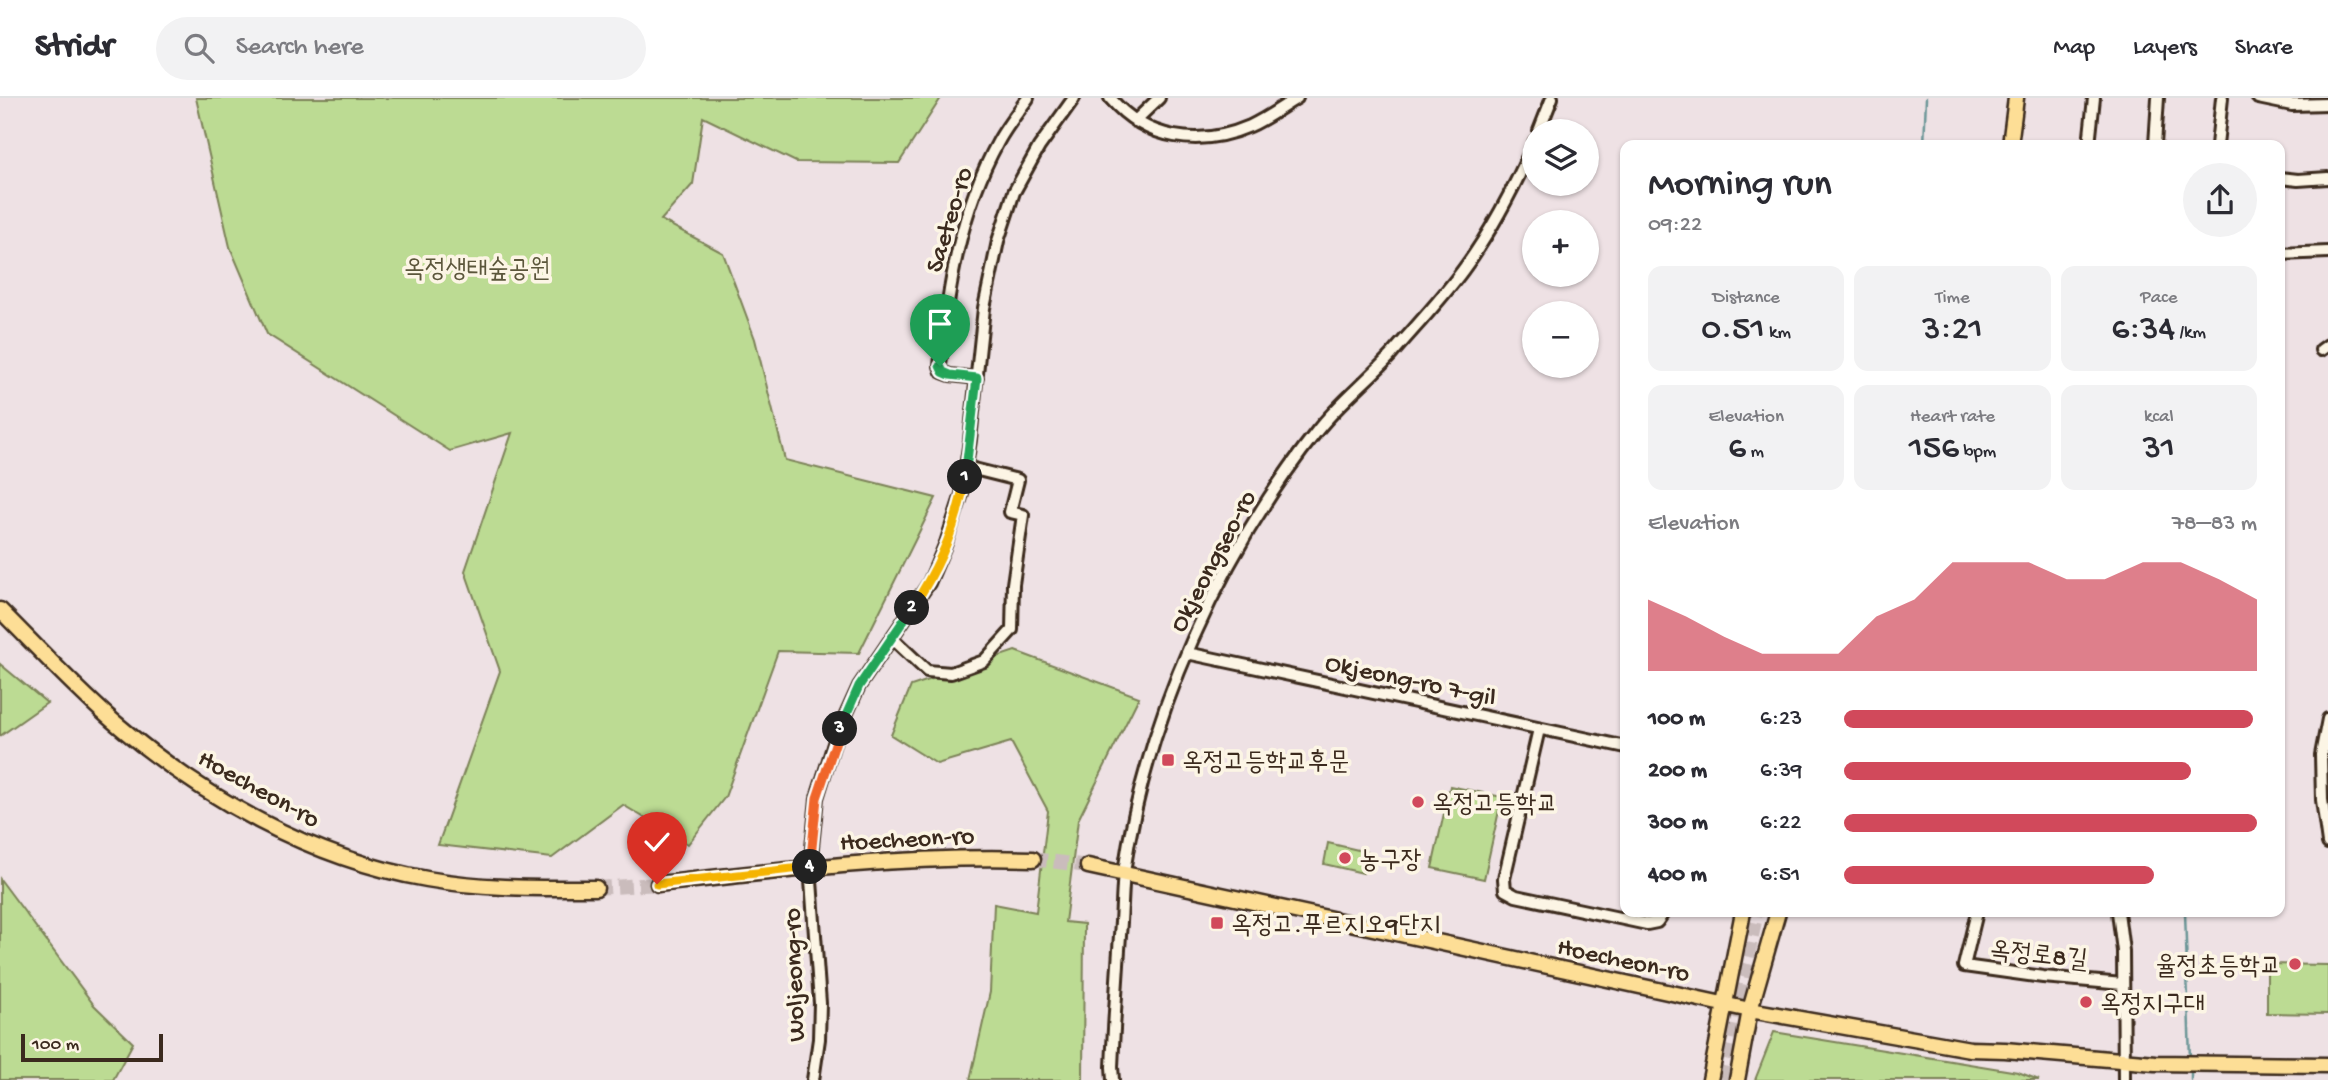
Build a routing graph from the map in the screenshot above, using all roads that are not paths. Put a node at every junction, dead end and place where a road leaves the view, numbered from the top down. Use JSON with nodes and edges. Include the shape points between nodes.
{"nodes":[{"id":1,"x":1028,"y":98,"type":"edge"},
{"id":2,"x":1074,"y":98,"type":"edge"},
{"id":3,"x":1110,"y":98,"type":"edge"},
{"id":4,"x":1159,"y":98,"type":"edge"},
{"id":5,"x":1297,"y":98,"type":"edge"},
{"id":6,"x":1552,"y":98,"type":"edge"},
{"id":7,"x":2016,"y":98,"type":"edge"},
{"id":8,"x":2094,"y":98,"type":"edge"},
{"id":9,"x":2158,"y":98,"type":"edge"},
{"id":10,"x":2222,"y":98,"type":"edge"},
{"id":11,"x":2258,"y":98,"type":"edge"},
{"id":12,"x":2328,"y":104,"type":"edge"},
{"id":13,"x":1544,"y":119,"type":"edge"},
{"id":14,"x":1135,"y":121,"type":"junction"},
{"id":15,"x":2011,"y":140,"type":"edge"},
{"id":16,"x":2090,"y":140,"type":"edge"},
{"id":17,"x":2155,"y":140,"type":"edge"},
{"id":18,"x":2218,"y":140,"type":"edge"},
{"id":19,"x":1522,"y":169,"type":"edge"},
{"id":20,"x":2328,"y":178,"type":"edge"},
{"id":21,"x":2285,"y":179,"type":"edge"},
{"id":22,"x":2328,"y":252,"type":"edge"},
{"id":23,"x":2285,"y":254,"type":"edge"},
{"id":24,"x":977,"y":378,"type":"junction"},
{"id":25,"x":966,"y":467,"type":"junction"},
{"id":26,"x":0,"y":610,"type":"edge"},
{"id":27,"x":892,"y":638,"type":"junction"},
{"id":28,"x":1188,"y":653,"type":"junction"},
{"id":29,"x":2328,"y":719,"type":"edge"},
{"id":30,"x":1539,"y":729,"type":"junction"},
{"id":31,"x":1620,"y":746,"type":"edge"},
{"id":32,"x":2328,"y":843,"type":"edge"},
{"id":33,"x":1033,"y":859,"type":"tunnel mouth"},
{"id":34,"x":1088,"y":866,"type":"tunnel mouth"},
{"id":35,"x":810,"y":867,"type":"junction"},
{"id":36,"x":1124,"y":874,"type":"junction"},
{"id":37,"x":657,"y":884,"type":"tunnel mouth"},
{"id":38,"x":596,"y":888,"type":"tunnel mouth"},
{"id":39,"x":1660,"y":917,"type":"edge"},
{"id":40,"x":1742,"y":917,"type":"edge"},
{"id":41,"x":1777,"y":917,"type":"edge"},
{"id":42,"x":1976,"y":917,"type":"edge"},
{"id":43,"x":2119,"y":917,"type":"edge"},
{"id":44,"x":2123,"y":984,"type":"junction"},
{"id":45,"x":1724,"y":1005,"type":"junction"},
{"id":46,"x":1750,"y":1010,"type":"junction"},
{"id":47,"x":2123,"y":1061,"type":"junction"},
{"id":48,"x":2328,"y":1065,"type":"edge"},
{"id":49,"x":813,"y":1080,"type":"edge"},
{"id":50,"x":1113,"y":1080,"type":"edge"},
{"id":51,"x":1710,"y":1080,"type":"edge"},
{"id":52,"x":1737,"y":1080,"type":"edge"},
{"id":53,"x":2123,"y":1080,"type":"edge"}],
"edges":[{"from":1,"to":24,"type":"street","name":"Saeteo-ro","via":[[998,141],[982,176],[954,264],[940,366],[950,375]]},
{"from":2,"to":24,"type":"street","name":"Saeteo-ro","via":[[1014,192],[987,295]]},
{"from":3,"to":14,"type":"street"},
{"from":4,"to":14,"type":"street"},
{"from":5,"to":14,"type":"street","via":[[1248,127],[1216,137],[1169,136]]},
{"from":6,"to":13,"type":"street"},
{"from":7,"to":15,"type":"main road"},
{"from":8,"to":16,"type":"street"},
{"from":9,"to":17,"type":"street"},
{"from":10,"to":18,"type":"street"},
{"from":11,"to":12,"type":"street","via":[[2292,105]]},
{"from":19,"to":28,"type":"street","name":"Okjeongseo-ro","via":[[1465,268],[1441,299],[1319,428],[1293,462],[1259,513]]},
{"from":20,"to":21,"type":"street"},
{"from":22,"to":23,"type":"street"},
{"from":24,"to":25,"type":"street","name":"Saeteo-ro"},
{"from":25,"to":27,"type":"street","name":"Saeteo-ro","via":[[962,494],[929,583]]},
{"from":25,"to":27,"type":"street","via":[[1018,480],[1010,512],[1023,516],[1012,630],[985,660],[951,673],[927,671]]},
{"from":26,"to":38,"type":"main road","name":"Hoecheon-ro","via":[[113,721],[189,778],[273,828],[376,867],[427,879],[513,889]]},
{"from":27,"to":35,"type":"street","name":"Saeteo-ro","via":[[859,686],[836,737],[817,798]]},
{"from":28,"to":30,"type":"street","name":"Okjeong-ro 7-gil"},
{"from":28,"to":36,"type":"street","name":"Okjeongseo-ro","via":[[1153,744]]},
{"from":29,"to":32,"type":"street","via":[[2321,755]]},
{"from":30,"to":31,"type":"street","name":"Okjeong-ro 7-gil"},
{"from":30,"to":39,"type":"street","via":[[1506,867],[1505,890],[1516,897],[1647,925]]},
{"from":33,"to":35,"type":"main road","name":"Hoecheon-ro"},
{"from":34,"to":36,"type":"main road","name":"Hoecheon-ro"},
{"from":35,"to":37,"type":"main road","name":"Hoecheon-ro"},
{"from":35,"to":49,"type":"street","name":"Woljeong-ro","via":[[820,1003]]},
{"from":36,"to":45,"type":"main road","name":"Hoecheon-ro"},
{"from":36,"to":50,"type":"street","name":"Okjeongseo-ro"},
{"from":40,"to":45,"type":"main road"},
{"from":41,"to":46,"type":"main road"},
{"from":42,"to":44,"type":"street","name":"옥정로8길","via":[[1964,966]]},
{"from":43,"to":44,"type":"street"},
{"from":44,"to":47,"type":"street"},
{"from":45,"to":46,"type":"main road","name":"Hoecheon-ro"},
{"from":45,"to":51,"type":"main road"},
{"from":46,"to":47,"type":"main road","name":"Hoecheon-ro","via":[[1970,1049]]},
{"from":46,"to":52,"type":"main road"},
{"from":47,"to":48,"type":"main road","name":"Hoecheon-ro"},
{"from":47,"to":53,"type":"street"}]}
